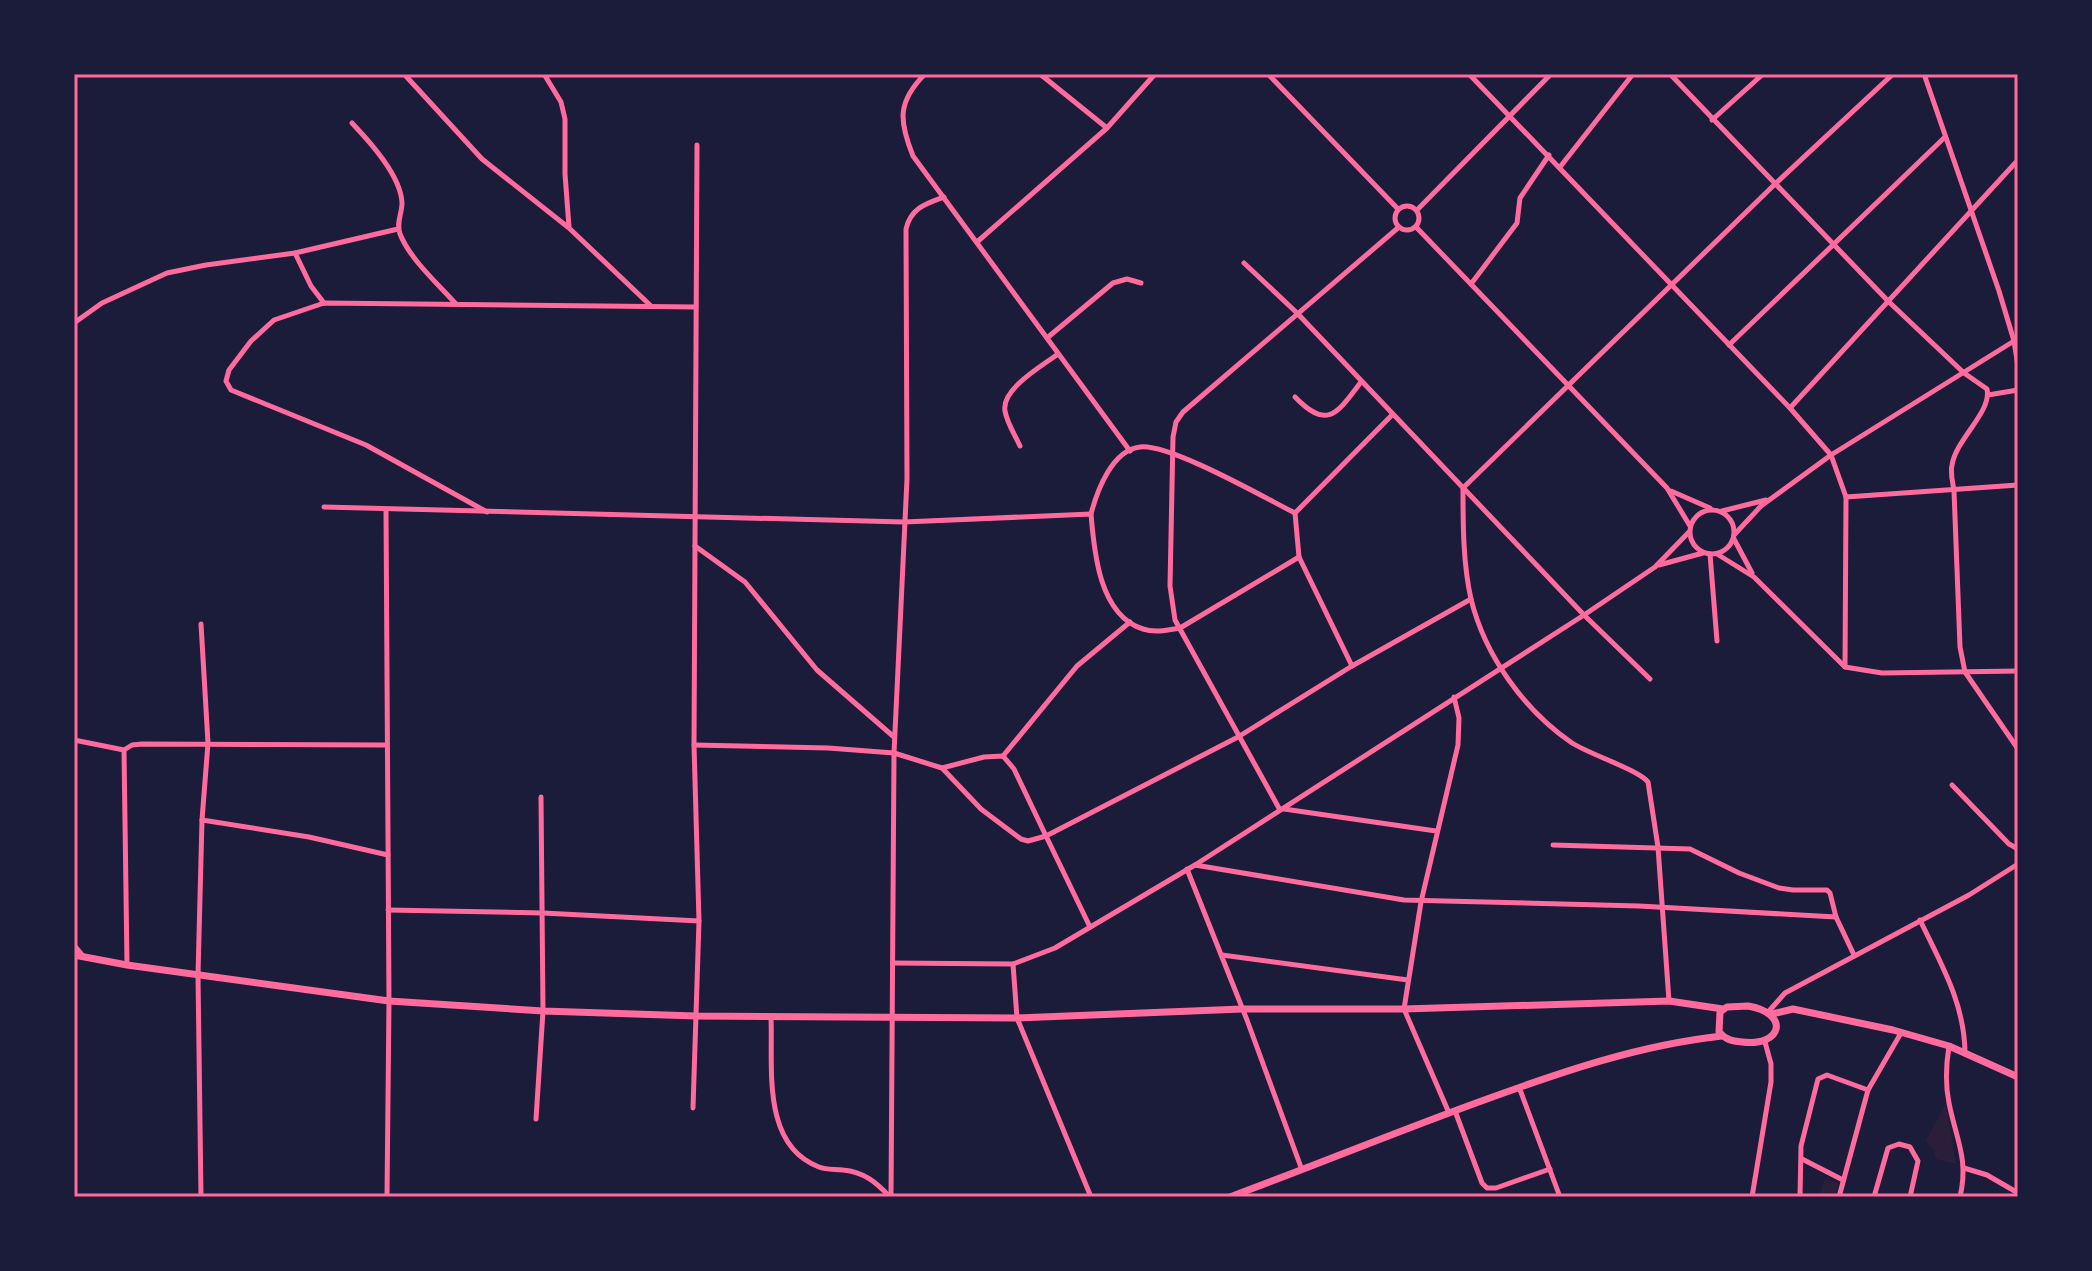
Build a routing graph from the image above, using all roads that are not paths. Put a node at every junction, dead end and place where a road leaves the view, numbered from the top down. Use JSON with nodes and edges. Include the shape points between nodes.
{"nodes":[{"id":1,"x":404,"y":74,"type":"edge"},
{"id":2,"x":544,"y":74,"type":"edge"},
{"id":3,"x":925,"y":74,"type":"edge"},
{"id":4,"x":1040,"y":74,"type":"edge"},
{"id":5,"x":1155,"y":74,"type":"edge"},
{"id":6,"x":1268,"y":74,"type":"edge"},
{"id":7,"x":1469,"y":74,"type":"edge"},
{"id":8,"x":1551,"y":74,"type":"edge"},
{"id":9,"x":1633,"y":74,"type":"edge"},
{"id":10,"x":1670,"y":74,"type":"edge"},
{"id":11,"x":1763,"y":74,"type":"edge"},
{"id":12,"x":1893,"y":74,"type":"edge"},
{"id":13,"x":1924,"y":74,"type":"edge"},
{"id":14,"x":1510,"y":117,"type":"junction"},
{"id":15,"x":1712,"y":120,"type":"junction"},
{"id":16,"x":352,"y":123,"type":"dead end"},
{"id":17,"x":1107,"y":128,"type":"junction"},
{"id":18,"x":1944,"y":138,"type":"junction"},
{"id":19,"x":697,"y":145,"type":"dead end"},
{"id":20,"x":1549,"y":155,"type":"junction"},
{"id":21,"x":2018,"y":160,"type":"edge"},
{"id":22,"x":1560,"y":167,"type":"junction"},
{"id":23,"x":1774,"y":185,"type":"junction"},
{"id":24,"x":944,"y":197,"type":"junction"},
{"id":25,"x":1398,"y":209,"type":"junction"},
{"id":26,"x":1417,"y":210,"type":"junction"},
{"id":27,"x":1971,"y":214,"type":"junction"},
{"id":28,"x":1399,"y":227,"type":"junction"},
{"id":29,"x":1416,"y":227,"type":"junction"},
{"id":30,"x":569,"y":228,"type":"junction"},
{"id":31,"x":398,"y":229,"type":"junction"},
{"id":32,"x":977,"y":242,"type":"junction"},
{"id":33,"x":1833,"y":244,"type":"junction"},
{"id":34,"x":295,"y":253,"type":"junction"},
{"id":35,"x":1244,"y":263,"type":"dead end"},
{"id":36,"x":1141,"y":283,"type":"dead end"},
{"id":37,"x":1471,"y":284,"type":"junction"},
{"id":38,"x":1671,"y":287,"type":"junction"},
{"id":39,"x":1888,"y":301,"type":"junction"},
{"id":40,"x":324,"y":303,"type":"junction"},
{"id":41,"x":456,"y":303,"type":"junction"},
{"id":42,"x":651,"y":307,"type":"junction"},
{"id":43,"x":696,"y":307,"type":"junction"},
{"id":44,"x":1297,"y":313,"type":"junction"},
{"id":45,"x":74,"y":323,"type":"edge"},
{"id":46,"x":1047,"y":338,"type":"junction"},
{"id":47,"x":2014,"y":341,"type":"junction"},
{"id":48,"x":1729,"y":345,"type":"junction"},
{"id":49,"x":1058,"y":354,"type":"junction"},
{"id":50,"x":2018,"y":357,"type":"edge"},
{"id":51,"x":2018,"y":366,"type":"edge"},
{"id":52,"x":1964,"y":373,"type":"junction"},
{"id":53,"x":1361,"y":382,"type":"junction"},
{"id":54,"x":1569,"y":386,"type":"junction"},
{"id":55,"x":2018,"y":390,"type":"edge"},
{"id":56,"x":1988,"y":395,"type":"junction"},
{"id":57,"x":1295,"y":397,"type":"dead end"},
{"id":58,"x":1790,"y":408,"type":"junction"},
{"id":59,"x":1392,"y":415,"type":"junction"},
{"id":60,"x":1020,"y":446,"type":"dead end"},
{"id":61,"x":1130,"y":451,"type":"junction"},
{"id":62,"x":1174,"y":453,"type":"junction"},
{"id":63,"x":1831,"y":455,"type":"junction"},
{"id":64,"x":2018,"y":485,"type":"edge"},
{"id":65,"x":1463,"y":488,"type":"junction"},
{"id":66,"x":1667,"y":488,"type":"junction"},
{"id":67,"x":1954,"y":491,"type":"junction"},
{"id":68,"x":1846,"y":497,"type":"junction"},
{"id":69,"x":1771,"y":498,"type":"junction"},
{"id":70,"x":324,"y":507,"type":"dead end"},
{"id":71,"x":386,"y":509,"type":"junction"},
{"id":72,"x":1714,"y":509,"type":"junction"},
{"id":73,"x":1722,"y":511,"type":"junction"},
{"id":74,"x":489,"y":513,"type":"junction"},
{"id":75,"x":1295,"y":513,"type":"junction"},
{"id":76,"x":1091,"y":514,"type":"junction"},
{"id":77,"x":696,"y":517,"type":"junction"},
{"id":78,"x":904,"y":522,"type":"junction"},
{"id":79,"x":1689,"y":529,"type":"junction"},
{"id":80,"x":1734,"y":537,"type":"junction"},
{"id":81,"x":695,"y":546,"type":"junction"},
{"id":82,"x":1710,"y":553,"type":"junction"},
{"id":83,"x":1299,"y":557,"type":"junction"},
{"id":84,"x":1655,"y":567,"type":"junction"},
{"id":85,"x":1754,"y":577,"type":"junction"},
{"id":86,"x":1471,"y":599,"type":"junction"},
{"id":87,"x":1584,"y":615,"type":"junction"},
{"id":88,"x":1130,"y":622,"type":"junction"},
{"id":89,"x":201,"y":624,"type":"dead end"},
{"id":90,"x":1180,"y":628,"type":"junction"},
{"id":91,"x":1717,"y":641,"type":"dead end"},
{"id":92,"x":1352,"y":666,"type":"junction"},
{"id":93,"x":1845,"y":667,"type":"junction"},
{"id":94,"x":1500,"y":669,"type":"junction"},
{"id":95,"x":2018,"y":671,"type":"edge"},
{"id":96,"x":1965,"y":672,"type":"junction"},
{"id":97,"x":1650,"y":679,"type":"dead end"},
{"id":98,"x":1454,"y":697,"type":"junction"},
{"id":99,"x":1238,"y":737,"type":"junction"},
{"id":100,"x":895,"y":738,"type":"junction"},
{"id":101,"x":74,"y":740,"type":"edge"},
{"id":102,"x":208,"y":743,"type":"junction"},
{"id":103,"x":386,"y":745,"type":"junction"},
{"id":104,"x":694,"y":745,"type":"junction"},
{"id":105,"x":2018,"y":749,"type":"edge"},
{"id":106,"x":124,"y":750,"type":"junction"},
{"id":107,"x":894,"y":753,"type":"junction"},
{"id":108,"x":1003,"y":756,"type":"junction"},
{"id":109,"x":942,"y":768,"type":"junction"},
{"id":110,"x":1952,"y":785,"type":"dead end"},
{"id":111,"x":541,"y":797,"type":"dead end"},
{"id":112,"x":1281,"y":809,"type":"junction"},
{"id":113,"x":202,"y":820,"type":"junction"},
{"id":114,"x":1437,"y":831,"type":"junction"},
{"id":115,"x":1046,"y":836,"type":"junction"},
{"id":116,"x":1553,"y":845,"type":"dead end"},
{"id":117,"x":1658,"y":847,"type":"junction"},
{"id":118,"x":2018,"y":849,"type":"edge"},
{"id":119,"x":388,"y":855,"type":"junction"},
{"id":120,"x":2018,"y":864,"type":"edge"},
{"id":121,"x":1195,"y":865,"type":"junction"},
{"id":122,"x":1187,"y":869,"type":"junction"},
{"id":123,"x":1421,"y":902,"type":"junction"},
{"id":124,"x":1662,"y":908,"type":"junction"},
{"id":125,"x":388,"y":910,"type":"junction"},
{"id":126,"x":543,"y":913,"type":"junction"},
{"id":127,"x":1836,"y":917,"type":"junction"},
{"id":128,"x":1920,"y":920,"type":"junction"},
{"id":129,"x":699,"y":921,"type":"junction"},
{"id":130,"x":1090,"y":927,"type":"junction"},
{"id":131,"x":74,"y":945,"type":"edge"},
{"id":132,"x":1222,"y":954,"type":"junction"},
{"id":133,"x":74,"y":955,"type":"edge"},
{"id":134,"x":1854,"y":955,"type":"junction"},
{"id":135,"x":83,"y":957,"type":"junction"},
{"id":136,"x":893,"y":963,"type":"junction"},
{"id":137,"x":1013,"y":964,"type":"junction"},
{"id":138,"x":127,"y":965,"type":"junction"},
{"id":139,"x":198,"y":975,"type":"junction"},
{"id":140,"x":1408,"y":980,"type":"junction"},
{"id":141,"x":389,"y":1001,"type":"junction"},
{"id":142,"x":1669,"y":1001,"type":"junction"},
{"id":143,"x":1242,"y":1009,"type":"junction"},
{"id":144,"x":1404,"y":1009,"type":"junction"},
{"id":145,"x":1723,"y":1009,"type":"junction"},
{"id":146,"x":543,"y":1011,"type":"junction"},
{"id":147,"x":1770,"y":1013,"type":"junction"},
{"id":148,"x":696,"y":1016,"type":"junction"},
{"id":149,"x":771,"y":1018,"type":"junction"},
{"id":150,"x":1017,"y":1018,"type":"junction"},
{"id":151,"x":893,"y":1019,"type":"junction"},
{"id":152,"x":1901,"y":1033,"type":"junction"},
{"id":153,"x":1722,"y":1036,"type":"junction"},
{"id":154,"x":1765,"y":1042,"type":"junction"},
{"id":155,"x":1949,"y":1046,"type":"junction"},
{"id":156,"x":1965,"y":1054,"type":"junction"},
{"id":157,"x":2018,"y":1077,"type":"edge"},
{"id":158,"x":1519,"y":1087,"type":"junction"},
{"id":159,"x":1868,"y":1090,"type":"junction"},
{"id":160,"x":693,"y":1108,"type":"dead end"},
{"id":161,"x":1452,"y":1112,"type":"junction"},
{"id":162,"x":536,"y":1119,"type":"dead end"},
{"id":163,"x":1802,"y":1159,"type":"junction"},
{"id":164,"x":1964,"y":1168,"type":"junction"},
{"id":165,"x":1550,"y":1169,"type":"junction"},
{"id":166,"x":1302,"y":1170,"type":"junction"},
{"id":167,"x":1843,"y":1180,"type":"junction"},
{"id":168,"x":2010,"y":1188,"type":"junction"},
{"id":169,"x":2018,"y":1193,"type":"edge"},
{"id":170,"x":201,"y":1197,"type":"edge"},
{"id":171,"x":387,"y":1197,"type":"edge"},
{"id":172,"x":890,"y":1197,"type":"edge"},
{"id":173,"x":1091,"y":1197,"type":"edge"},
{"id":174,"x":1230,"y":1197,"type":"edge"},
{"id":175,"x":1560,"y":1197,"type":"edge"},
{"id":176,"x":1752,"y":1197,"type":"edge"},
{"id":177,"x":1800,"y":1197,"type":"edge"},
{"id":178,"x":1839,"y":1197,"type":"edge"},
{"id":179,"x":1874,"y":1197,"type":"edge"},
{"id":180,"x":1910,"y":1197,"type":"edge"},
{"id":181,"x":1960,"y":1197,"type":"edge"},
{"id":182,"x":2008,"y":1197,"type":"edge"}],
"edges":[{"from":1,"to":30,"type":"street","via":[[482,159]]},
{"from":2,"to":30,"type":"street","via":[[565,119]]},
{"from":3,"to":24,"type":"street","via":[[904,104],[903,132],[913,156]]},
{"from":4,"to":17,"type":"street"},
{"from":5,"to":17,"type":"street"},
{"from":6,"to":25,"type":"street"},
{"from":7,"to":14,"type":"street"},
{"from":8,"to":14,"type":"street"},
{"from":9,"to":22,"type":"street"},
{"from":10,"to":15,"type":"street"},
{"from":11,"to":15,"type":"street"},
{"from":12,"to":23,"type":"street"},
{"from":13,"to":18,"type":"street"},
{"from":14,"to":20,"type":"street"},
{"from":14,"to":26,"type":"street"},
{"from":15,"to":23,"type":"street"},
{"from":16,"to":31,"type":"street","via":[[391,172],[402,204]]},
{"from":17,"to":32,"type":"street"},
{"from":18,"to":27,"type":"street"},
{"from":18,"to":33,"type":"street"},
{"from":19,"to":43,"type":"street"},
{"from":20,"to":22,"type":"street"},
{"from":20,"to":37,"type":"street","via":[[1520,198],[1517,223]]},
{"from":21,"to":27,"type":"street"},
{"from":22,"to":38,"type":"street"},
{"from":23,"to":33,"type":"street"},
{"from":23,"to":38,"type":"street"},
{"from":24,"to":32,"type":"street"},
{"from":24,"to":78,"type":"street","via":[[917,207],[906,229],[909,388]]},
{"from":25,"to":26,"type":"street","via":[[1409,205]]},
{"from":25,"to":28,"type":"street"},
{"from":26,"to":29,"type":"street"},
{"from":27,"to":39,"type":"street"},
{"from":27,"to":47,"type":"street"},
{"from":28,"to":29,"type":"street"},
{"from":28,"to":44,"type":"street"},
{"from":29,"to":37,"type":"street"},
{"from":30,"to":42,"type":"street"},
{"from":31,"to":34,"type":"street"},
{"from":31,"to":41,"type":"street"},
{"from":32,"to":46,"type":"street"},
{"from":33,"to":39,"type":"street"},
{"from":33,"to":48,"type":"street"},
{"from":34,"to":40,"type":"street"},
{"from":34,"to":45,"type":"street","via":[[167,273],[102,303]]},
{"from":35,"to":44,"type":"street"},
{"from":36,"to":46,"type":"street","via":[[1113,283]]},
{"from":37,"to":54,"type":"street"},
{"from":38,"to":48,"type":"street"},
{"from":38,"to":54,"type":"street"},
{"from":39,"to":52,"type":"street"},
{"from":39,"to":58,"type":"street"},
{"from":40,"to":41,"type":"street"},
{"from":40,"to":74,"type":"street","via":[[274,320],[251,341],[229,370],[226,381],[231,390],[366,445]]},
{"from":41,"to":42,"type":"street"},
{"from":42,"to":43,"type":"street"},
{"from":43,"to":77,"type":"street"},
{"from":44,"to":53,"type":"street"},
{"from":44,"to":62,"type":"street","via":[[1183,412],[1176,422]]},
{"from":46,"to":49,"type":"street"},
{"from":47,"to":50,"type":"street"},
{"from":47,"to":52,"type":"street"},
{"from":48,"to":58,"type":"street"},
{"from":49,"to":60,"type":"street","via":[[1010,391],[1004,403]]},
{"from":49,"to":61,"type":"street"},
{"from":50,"to":51,"type":"street"},
{"from":52,"to":56,"type":"street","via":[[1983,384]]},
{"from":52,"to":63,"type":"street"},
{"from":53,"to":57,"type":"street","via":[[1330,416],[1309,412]]},
{"from":53,"to":59,"type":"street"},
{"from":54,"to":65,"type":"street"},
{"from":54,"to":66,"type":"street"},
{"from":55,"to":56,"type":"street"},
{"from":56,"to":67,"type":"street","via":[[1953,459]]},
{"from":58,"to":63,"type":"street"},
{"from":59,"to":65,"type":"street"},
{"from":59,"to":75,"type":"street"},
{"from":61,"to":62,"type":"street","via":[[1140,446]]},
{"from":61,"to":76,"type":"street","via":[[1109,471]]},
{"from":62,"to":75,"type":"street"},
{"from":62,"to":90,"type":"street","via":[[1170,586]]},
{"from":63,"to":68,"type":"street"},
{"from":63,"to":69,"type":"street"},
{"from":64,"to":67,"type":"street"},
{"from":65,"to":86,"type":"street"},
{"from":65,"to":87,"type":"street"},
{"from":66,"to":72,"type":"street"},
{"from":66,"to":79,"type":"street"},
{"from":67,"to":68,"type":"street"},
{"from":67,"to":96,"type":"street"},
{"from":68,"to":93,"type":"street"},
{"from":69,"to":73,"type":"street"},
{"from":69,"to":80,"type":"street"},
{"from":70,"to":71,"type":"street"},
{"from":71,"to":74,"type":"street"},
{"from":71,"to":103,"type":"street"},
{"from":72,"to":73,"type":"street"},
{"from":72,"to":79,"type":"street","via":[[1699,513]]},
{"from":73,"to":80,"type":"street"},
{"from":74,"to":77,"type":"street"},
{"from":75,"to":83,"type":"street"},
{"from":76,"to":78,"type":"street"},
{"from":76,"to":88,"type":"street","via":[[1107,595]]},
{"from":77,"to":78,"type":"street"},
{"from":77,"to":81,"type":"street"},
{"from":78,"to":100,"type":"street"},
{"from":79,"to":82,"type":"street","via":[[1693,544]]},
{"from":79,"to":84,"type":"street"},
{"from":80,"to":82,"type":"street","via":[[1727,548]]},
{"from":80,"to":85,"type":"street"},
{"from":81,"to":100,"type":"street","via":[[745,582],[817,670]]},
{"from":81,"to":104,"type":"street"},
{"from":82,"to":84,"type":"street"},
{"from":82,"to":85,"type":"street"},
{"from":82,"to":91,"type":"street"},
{"from":83,"to":90,"type":"street"},
{"from":83,"to":92,"type":"street"},
{"from":84,"to":87,"type":"street"},
{"from":85,"to":93,"type":"street"},
{"from":86,"to":92,"type":"street"},
{"from":86,"to":94,"type":"street"},
{"from":87,"to":94,"type":"street"},
{"from":87,"to":97,"type":"street"},
{"from":88,"to":90,"type":"street","via":[[1142,629]]},
{"from":88,"to":108,"type":"street","via":[[1077,666]]},
{"from":89,"to":102,"type":"street"},
{"from":90,"to":99,"type":"street"},
{"from":92,"to":99,"type":"street"},
{"from":93,"to":96,"type":"street","via":[[1882,673]]},
{"from":94,"to":98,"type":"street"},
{"from":94,"to":117,"type":"street","via":[[1572,743],[1647,779]]},
{"from":95,"to":96,"type":"street"},
{"from":96,"to":105,"type":"street"},
{"from":98,"to":112,"type":"street"},
{"from":98,"to":114,"type":"street","via":[[1458,745]]},
{"from":99,"to":112,"type":"street"},
{"from":99,"to":115,"type":"street"},
{"from":100,"to":107,"type":"street"},
{"from":101,"to":106,"type":"street"},
{"from":102,"to":103,"type":"street"},
{"from":102,"to":106,"type":"street","via":[[142,744]]},
{"from":102,"to":113,"type":"street"},
{"from":103,"to":119,"type":"street"},
{"from":104,"to":107,"type":"street"},
{"from":104,"to":129,"type":"street"},
{"from":106,"to":138,"type":"street"},
{"from":107,"to":109,"type":"street"},
{"from":107,"to":136,"type":"street"},
{"from":108,"to":109,"type":"street"},
{"from":108,"to":115,"type":"street"},
{"from":109,"to":115,"type":"street","via":[[1014,835],[1028,841]]},
{"from":110,"to":118,"type":"street"},
{"from":111,"to":126,"type":"street"},
{"from":112,"to":114,"type":"street"},
{"from":112,"to":121,"type":"street"},
{"from":113,"to":119,"type":"street"},
{"from":113,"to":139,"type":"street"},
{"from":114,"to":123,"type":"street"},
{"from":115,"to":130,"type":"street"},
{"from":116,"to":117,"type":"street"},
{"from":117,"to":124,"type":"street"},
{"from":117,"to":127,"type":"street","via":[[1690,849],[1779,888],[1827,890]]},
{"from":119,"to":125,"type":"street"},
{"from":120,"to":128,"type":"street"},
{"from":121,"to":122,"type":"street"},
{"from":121,"to":123,"type":"street"},
{"from":122,"to":130,"type":"street"},
{"from":122,"to":132,"type":"street"},
{"from":123,"to":124,"type":"street"},
{"from":123,"to":140,"type":"street"},
{"from":124,"to":127,"type":"street"},
{"from":124,"to":142,"type":"street"},
{"from":125,"to":126,"type":"street"},
{"from":125,"to":141,"type":"street"},
{"from":126,"to":129,"type":"street"},
{"from":126,"to":146,"type":"street"},
{"from":127,"to":134,"type":"street"},
{"from":128,"to":134,"type":"street"},
{"from":128,"to":156,"type":"street","via":[[1957,997]]},
{"from":129,"to":148,"type":"street"},
{"from":130,"to":137,"type":"street"},
{"from":131,"to":135,"type":"street"},
{"from":132,"to":140,"type":"street"},
{"from":132,"to":143,"type":"street"},
{"from":133,"to":135,"type":"main road"},
{"from":134,"to":147,"type":"street","via":[[1785,993]]},
{"from":135,"to":138,"type":"main road"},
{"from":136,"to":137,"type":"street"},
{"from":136,"to":151,"type":"street"},
{"from":137,"to":150,"type":"street"},
{"from":138,"to":139,"type":"main road"},
{"from":139,"to":141,"type":"main road"},
{"from":139,"to":170,"type":"street"},
{"from":140,"to":144,"type":"street"},
{"from":141,"to":146,"type":"main road"},
{"from":141,"to":171,"type":"street"},
{"from":142,"to":144,"type":"main road"},
{"from":142,"to":145,"type":"main road"},
{"from":143,"to":144,"type":"main road"},
{"from":143,"to":150,"type":"main road"},
{"from":143,"to":166,"type":"street"},
{"from":144,"to":161,"type":"street"},
{"from":145,"to":147,"type":"main road","via":[[1748,1006]]},
{"from":145,"to":153,"type":"main road","via":[[1718,1018]]},
{"from":146,"to":148,"type":"main road"},
{"from":146,"to":162,"type":"street"},
{"from":147,"to":152,"type":"main road","via":[[1793,1009]]},
{"from":147,"to":154,"type":"main road","via":[[1775,1031]]},
{"from":148,"to":149,"type":"main road"},
{"from":148,"to":160,"type":"street"},
{"from":149,"to":151,"type":"main road"},
{"from":149,"to":172,"type":"street","via":[[774,1111],[785,1138],[806,1160],[821,1168],[864,1174]]},
{"from":150,"to":151,"type":"main road"},
{"from":150,"to":173,"type":"street"},
{"from":151,"to":172,"type":"street"},
{"from":152,"to":155,"type":"main road"},
{"from":152,"to":159,"type":"street"},
{"from":153,"to":154,"type":"main road"},
{"from":153,"to":158,"type":"main road","via":[[1603,1059]]},
{"from":154,"to":176,"type":"street","via":[[1771,1082]]},
{"from":155,"to":156,"type":"main road"},
{"from":155,"to":164,"type":"street","via":[[1946,1088]]},
{"from":156,"to":157,"type":"main road"},
{"from":158,"to":161,"type":"main road"},
{"from":158,"to":165,"type":"street"},
{"from":159,"to":163,"type":"street","via":[[1822,1075],[1818,1079]]},
{"from":159,"to":167,"type":"street"},
{"from":161,"to":165,"type":"street","via":[[1483,1186],[1496,1188]]},
{"from":161,"to":166,"type":"main road"},
{"from":163,"to":167,"type":"street"},
{"from":163,"to":177,"type":"street"},
{"from":164,"to":168,"type":"street"},
{"from":164,"to":181,"type":"street"},
{"from":165,"to":175,"type":"street"},
{"from":166,"to":174,"type":"main road"},
{"from":167,"to":178,"type":"street"},
{"from":168,"to":169,"type":"street"},
{"from":168,"to":182,"type":"street"},
{"from":179,"to":180,"type":"street","via":[[1888,1148],[1899,1144],[1910,1147],[1917,1157]]}]}
